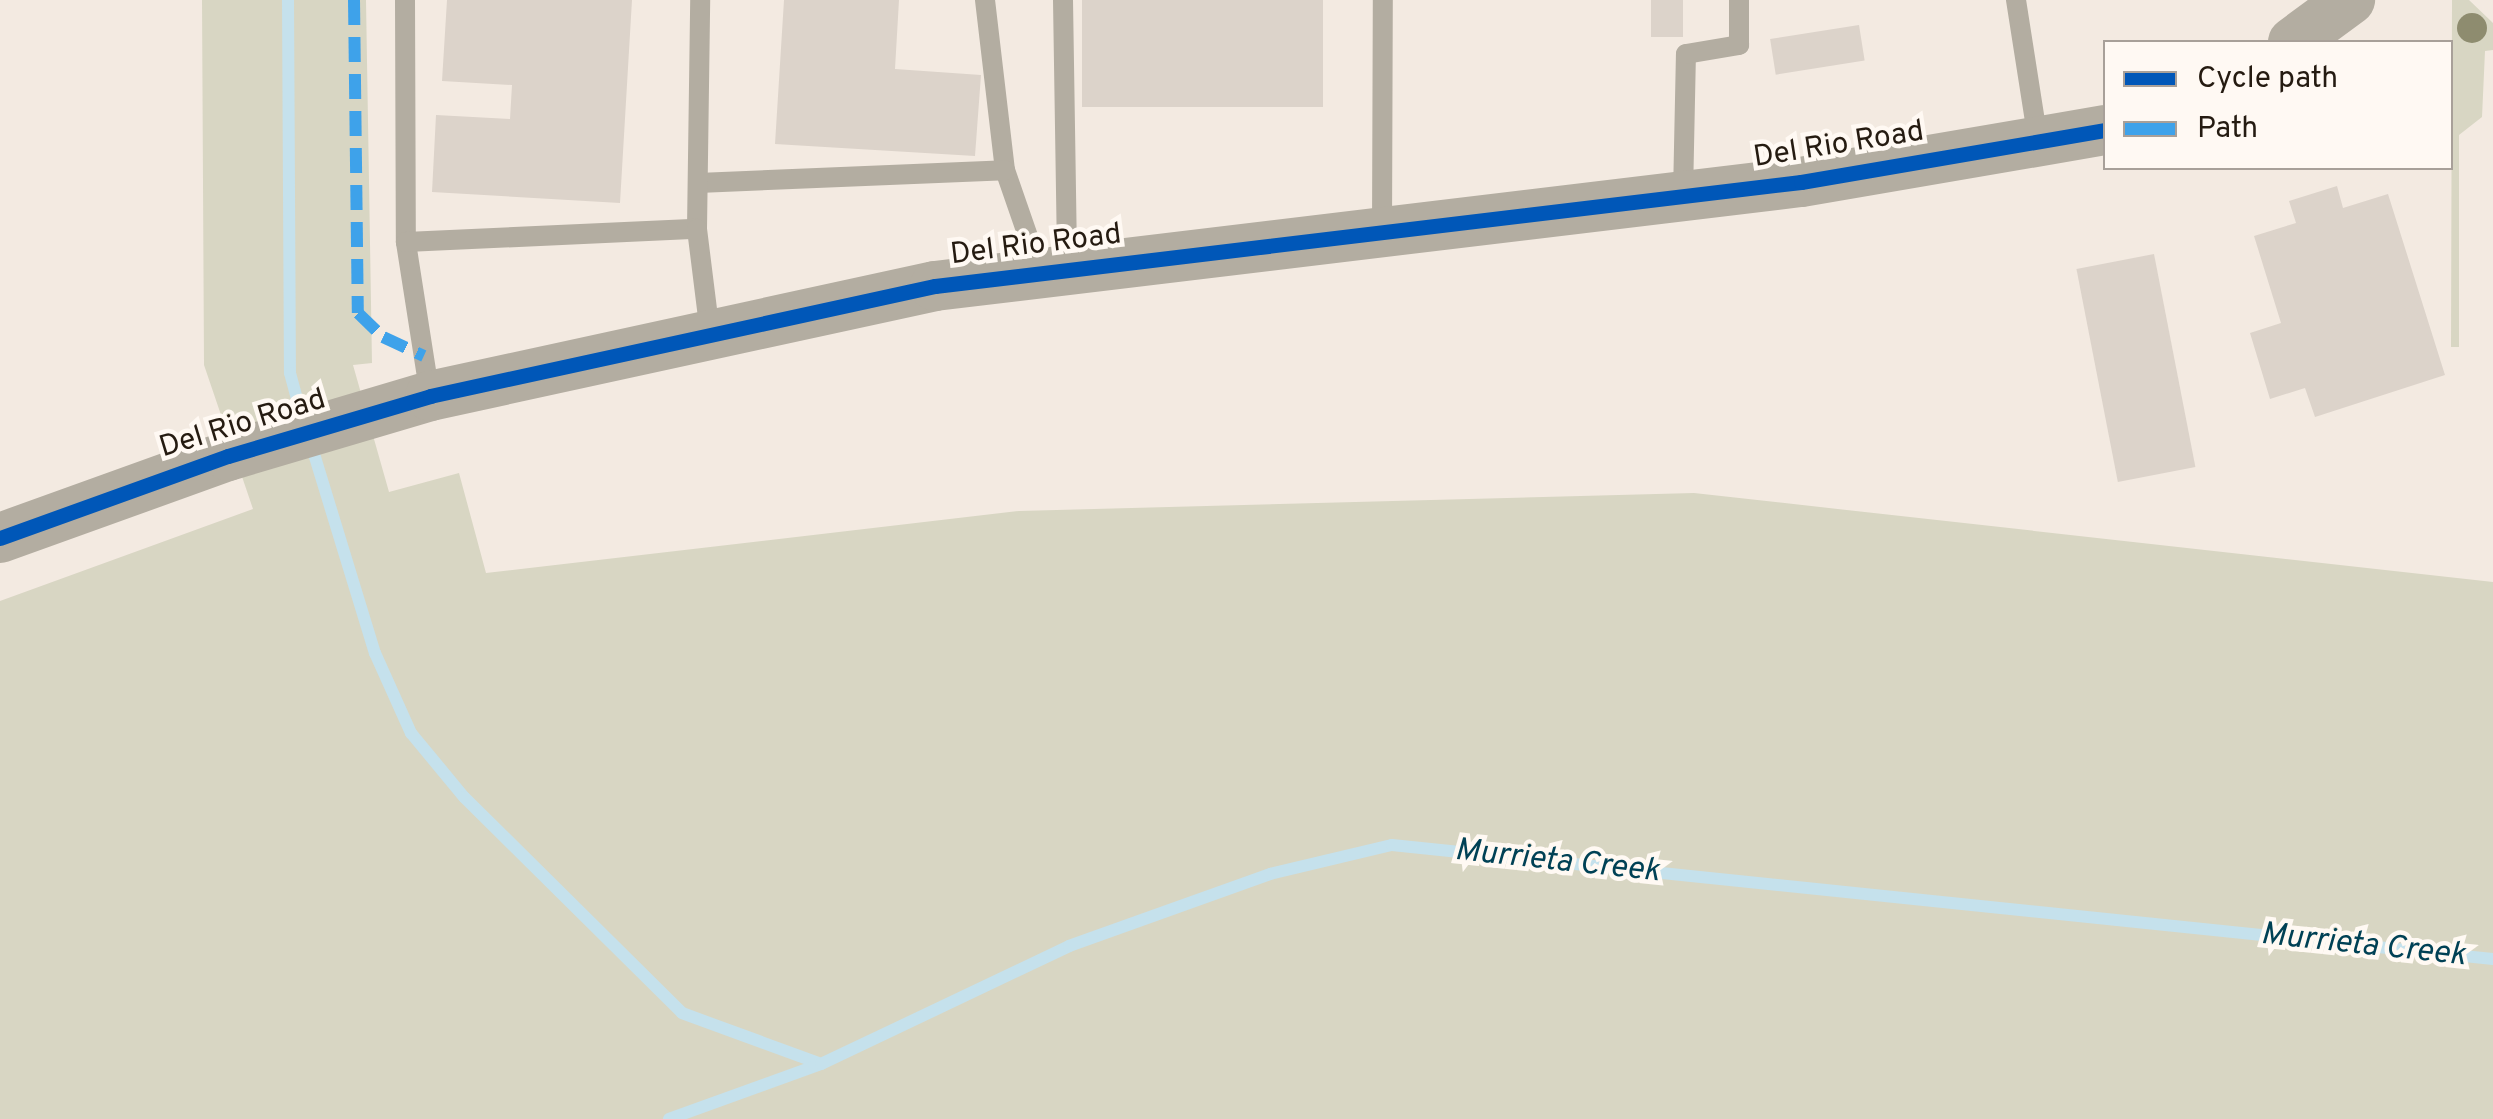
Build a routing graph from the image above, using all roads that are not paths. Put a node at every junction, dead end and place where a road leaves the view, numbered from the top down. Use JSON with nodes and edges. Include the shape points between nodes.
{"nodes":[{"id":1,"x":405,"y":0,"type":"edge"},
{"id":2,"x":700,"y":0,"type":"edge"},
{"id":3,"x":985,"y":0,"type":"edge"},
{"id":4,"x":1063,"y":0,"type":"edge"},
{"id":5,"x":1383,"y":0,"type":"edge"},
{"id":6,"x":1739,"y":0,"type":"edge"},
{"id":7,"x":2016,"y":0,"type":"edge"},
{"id":8,"x":2350,"y":0,"type":"edge"},
{"id":9,"x":2295,"y":40,"type":"edge"},
{"id":10,"x":2103,"y":131,"type":"edge"},
{"id":11,"x":2038,"y":142,"type":"junction"},
{"id":12,"x":1006,"y":170,"type":"junction"},
{"id":13,"x":698,"y":183,"type":"junction"},
{"id":14,"x":1683,"y":196,"type":"junction"},
{"id":15,"x":696,"y":229,"type":"junction"},
{"id":16,"x":1382,"y":232,"type":"junction"},
{"id":17,"x":406,"y":242,"type":"junction"},
{"id":18,"x":1054,"y":271,"type":"junction"},
{"id":19,"x":710,"y":335,"type":"junction"},
{"id":20,"x":430,"y":396,"type":"junction"},
{"id":21,"x":0,"y":538,"type":"edge"}],
"edges":[{"from":1,"to":17,"type":"lane"},
{"from":2,"to":13,"type":"lane"},
{"from":3,"to":12,"type":"lane"},
{"from":4,"to":18,"type":"lane"},
{"from":5,"to":16,"type":"lane"},
{"from":6,"to":14,"type":"lane","via":[[1738,46],[1686,54]]},
{"from":7,"to":11,"type":"lane"},
{"from":8,"to":9,"type":"street"},
{"from":10,"to":11,"type":"street","name":"Del Rio Road"},
{"from":11,"to":14,"type":"street","name":"Del Rio Road"},
{"from":12,"to":13,"type":"lane"},
{"from":12,"to":18,"type":"lane"},
{"from":13,"to":15,"type":"lane"},
{"from":14,"to":16,"type":"street","name":"Del Rio Road"},
{"from":15,"to":17,"type":"lane"},
{"from":15,"to":19,"type":"lane"},
{"from":16,"to":18,"type":"street","name":"Del Rio Road"},
{"from":17,"to":20,"type":"lane"},
{"from":18,"to":19,"type":"street","name":"Del Rio Road","via":[[934,286]]},
{"from":19,"to":20,"type":"street","name":"Del Rio Road"},
{"from":20,"to":21,"type":"street","name":"Del Rio Road","via":[[228,456]]}]}
